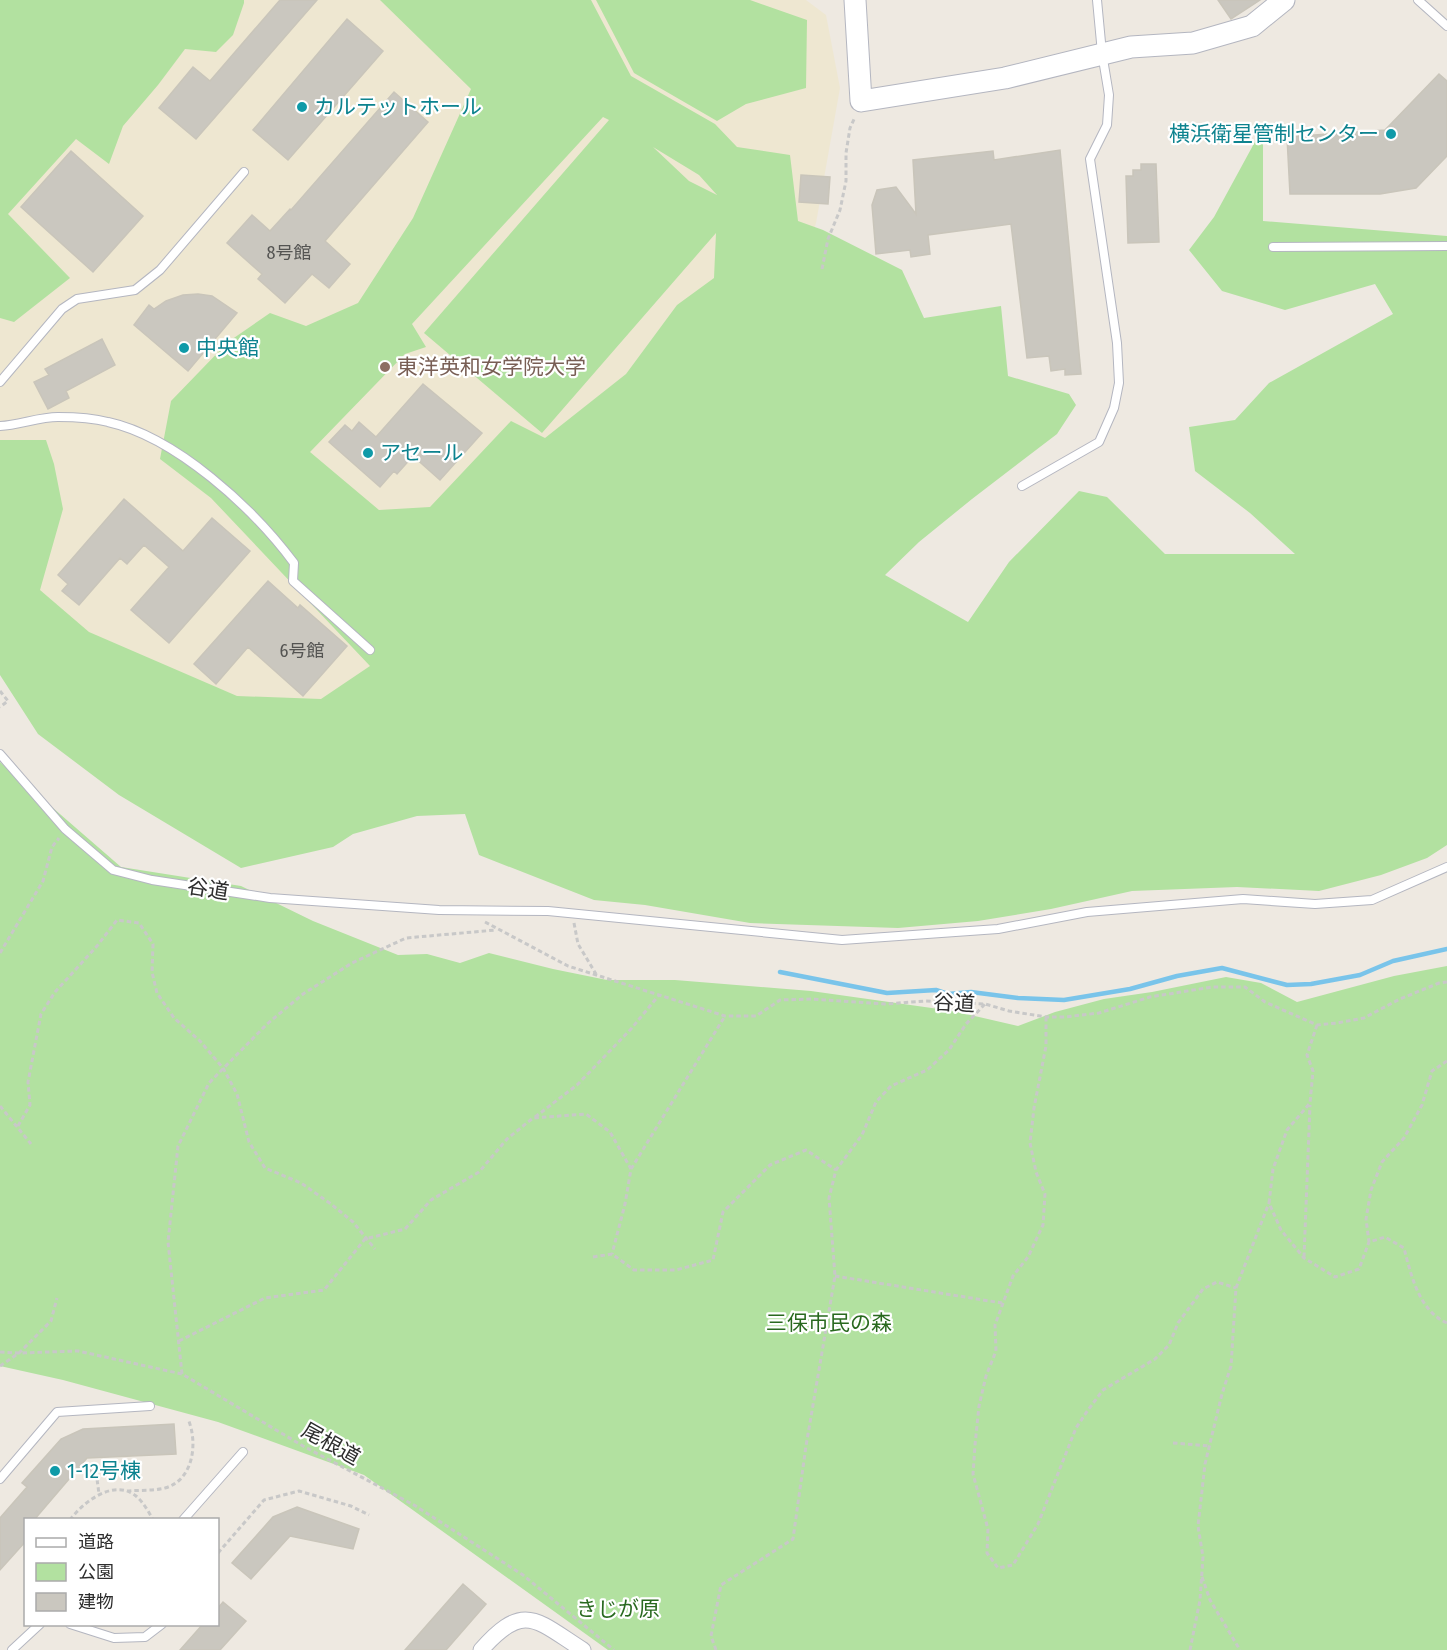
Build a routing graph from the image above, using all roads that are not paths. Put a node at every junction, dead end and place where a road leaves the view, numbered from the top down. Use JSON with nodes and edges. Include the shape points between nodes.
{"nodes":[{"id":1,"x":855,"y":0,"type":"edge"},
{"id":2,"x":1097,"y":0,"type":"edge"},
{"id":3,"x":1284,"y":0,"type":"edge"},
{"id":4,"x":1418,"y":0,"type":"edge"},
{"id":5,"x":1447,"y":26,"type":"edge"},
{"id":6,"x":1102,"y":53,"type":"junction"},
{"id":7,"x":244,"y":172,"type":"dead end"},
{"id":8,"x":1447,"y":246,"type":"edge"},
{"id":9,"x":1273,"y":247,"type":"dead end"},
{"id":10,"x":0,"y":381,"type":"edge"},
{"id":11,"x":0,"y":426,"type":"edge"},
{"id":12,"x":1022,"y":486,"type":"dead end"},
{"id":13,"x":370,"y":650,"type":"dead end"},
{"id":14,"x":0,"y":754,"type":"edge"},
{"id":15,"x":1447,"y":867,"type":"edge"},
{"id":16,"x":150,"y":1406,"type":"dead end"},
{"id":17,"x":243,"y":1452,"type":"dead end"},
{"id":18,"x":0,"y":1479,"type":"edge"},
{"id":19,"x":185,"y":1518,"type":"edge"},
{"id":20,"x":38,"y":1626,"type":"edge"},
{"id":21,"x":76,"y":1626,"type":"edge"},
{"id":22,"x":159,"y":1626,"type":"edge"},
{"id":23,"x":12,"y":1650,"type":"edge"},
{"id":24,"x":481,"y":1650,"type":"edge"},
{"id":25,"x":583,"y":1650,"type":"edge"}],
"edges":[{"from":1,"to":6,"type":"street","via":[[861,101],[1005,78]]},
{"from":2,"to":6,"type":"lane"},
{"from":3,"to":6,"type":"street","via":[[1252,26],[1193,44],[1131,47]]},
{"from":4,"to":5,"type":"lane"},
{"from":6,"to":12,"type":"lane","via":[[1109,95],[1107,125],[1090,159],[1117,343],[1119,383],[1114,408],[1099,442]]},
{"from":7,"to":10,"type":"lane","via":[[160,270],[135,290],[76,299],[62,309]]},
{"from":8,"to":9,"type":"lane"},
{"from":11,"to":13,"type":"lane","via":[[56,417],[108,422],[153,438],[197,466],[233,497],[294,563],[293,581]]},
{"from":14,"to":15,"type":"lane","name":"谷道","via":[[64,829],[113,870],[270,898],[548,911],[842,940],[998,929],[1087,912],[1243,899],[1315,904],[1372,900]]},
{"from":16,"to":18,"type":"lane","via":[[57,1412]]},
{"from":17,"to":19,"type":"lane"},
{"from":20,"to":23,"type":"lane"},
{"from":21,"to":22,"type":"lane","via":[[114,1638],[145,1637]]},
{"from":24,"to":25,"type":"street","via":[[494,1635],[518,1619],[534,1620]]}]}
